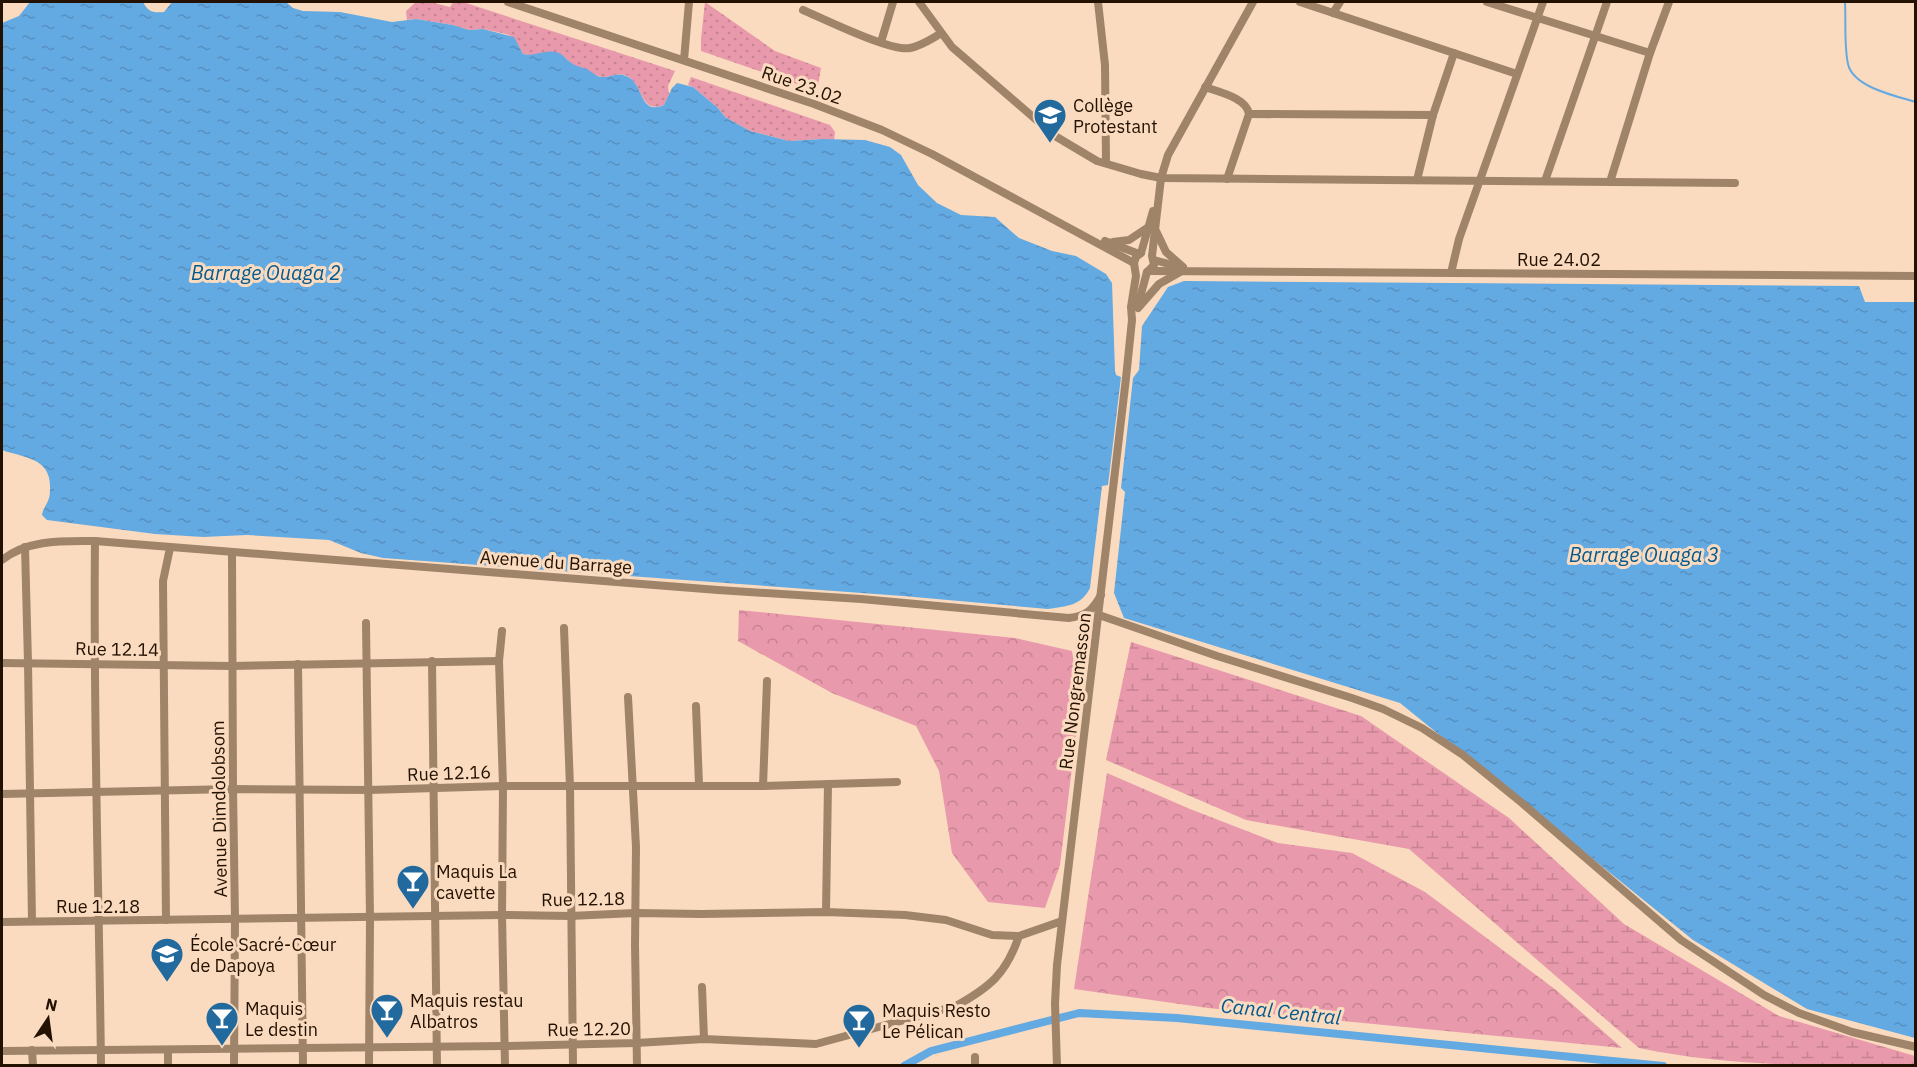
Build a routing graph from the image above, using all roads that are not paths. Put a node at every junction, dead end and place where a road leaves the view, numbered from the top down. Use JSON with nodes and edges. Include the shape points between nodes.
{"nodes":[{"id":1,"x":508,"y":2,"type":"edge"},
{"id":2,"x":689,"y":2,"type":"edge"},
{"id":3,"x":893,"y":2,"type":"edge"},
{"id":4,"x":919,"y":2,"type":"edge"},
{"id":5,"x":1098,"y":2,"type":"edge"},
{"id":6,"x":1253,"y":2,"type":"edge"},
{"id":7,"x":1300,"y":2,"type":"edge"},
{"id":8,"x":1340,"y":2,"type":"edge"},
{"id":9,"x":1487,"y":2,"type":"edge"},
{"id":10,"x":1543,"y":2,"type":"edge"},
{"id":11,"x":1607,"y":2,"type":"edge"},
{"id":12,"x":1670,"y":2,"type":"edge"},
{"id":13,"x":802,"y":10,"type":"dead end"},
{"id":14,"x":1334,"y":13,"type":"junction"},
{"id":15,"x":1537,"y":18,"type":"junction"},
{"id":16,"x":940,"y":34,"type":"junction"},
{"id":17,"x":1595,"y":37,"type":"junction"},
{"id":18,"x":881,"y":42,"type":"junction"},
{"id":19,"x":1454,"y":53,"type":"junction"},
{"id":20,"x":1650,"y":53,"type":"junction"},
{"id":21,"x":684,"y":60,"type":"junction"},
{"id":22,"x":1517,"y":74,"type":"junction"},
{"id":23,"x":1205,"y":87,"type":"junction"},
{"id":24,"x":1249,"y":114,"type":"junction"},
{"id":25,"x":1433,"y":116,"type":"junction"},
{"id":26,"x":1106,"y":163,"type":"junction"},
{"id":27,"x":1161,"y":178,"type":"junction"},
{"id":28,"x":1227,"y":178,"type":"junction"},
{"id":29,"x":1417,"y":180,"type":"junction"},
{"id":30,"x":1480,"y":181,"type":"junction"},
{"id":31,"x":1545,"y":181,"type":"junction"},
{"id":32,"x":1610,"y":182,"type":"junction"},
{"id":33,"x":1735,"y":183,"type":"dead end"},
{"id":34,"x":1152,"y":227,"type":"junction"},
{"id":35,"x":1073,"y":229,"type":"junction"},
{"id":36,"x":1101,"y":239,"type":"junction"},
{"id":37,"x":1140,"y":254,"type":"junction"},
{"id":38,"x":1153,"y":258,"type":"junction"},
{"id":39,"x":1135,"y":266,"type":"junction"},
{"id":40,"x":1182,"y":269,"type":"junction"},
{"id":41,"x":1148,"y":271,"type":"junction"},
{"id":42,"x":1451,"y":273,"type":"junction"},
{"id":43,"x":1916,"y":276,"type":"edge"},
{"id":44,"x":1138,"y":308,"type":"junction"},
{"id":45,"x":1132,"y":320,"type":"junction"},
{"id":46,"x":95,"y":541,"type":"junction"},
{"id":47,"x":25,"y":547,"type":"junction"},
{"id":48,"x":170,"y":548,"type":"junction"},
{"id":49,"x":232,"y":552,"type":"junction"},
{"id":50,"x":2,"y":560,"type":"edge"},
{"id":51,"x":1101,"y":595,"type":"junction"},
{"id":52,"x":1099,"y":615,"type":"junction"},
{"id":53,"x":366,"y":623,"type":"dead end"},
{"id":54,"x":564,"y":628,"type":"dead end"},
{"id":55,"x":502,"y":631,"type":"dead end"},
{"id":56,"x":499,"y":660,"type":"junction"},
{"id":57,"x":432,"y":661,"type":"junction"},
{"id":58,"x":2,"y":663,"type":"edge"},
{"id":59,"x":28,"y":663,"type":"junction"},
{"id":60,"x":94,"y":664,"type":"junction"},
{"id":61,"x":162,"y":664,"type":"junction"},
{"id":62,"x":298,"y":664,"type":"junction"},
{"id":63,"x":367,"y":664,"type":"junction"},
{"id":64,"x":232,"y":666,"type":"junction"},
{"id":65,"x":767,"y":681,"type":"dead end"},
{"id":66,"x":628,"y":697,"type":"dead end"},
{"id":67,"x":696,"y":706,"type":"dead end"},
{"id":68,"x":897,"y":782,"type":"dead end"},
{"id":69,"x":828,"y":784,"type":"junction"},
{"id":70,"x":699,"y":785,"type":"junction"},
{"id":71,"x":503,"y":786,"type":"junction"},
{"id":72,"x":633,"y":786,"type":"junction"},
{"id":73,"x":763,"y":786,"type":"junction"},
{"id":74,"x":570,"y":787,"type":"junction"},
{"id":75,"x":434,"y":788,"type":"junction"},
{"id":76,"x":233,"y":789,"type":"junction"},
{"id":77,"x":299,"y":790,"type":"junction"},
{"id":78,"x":369,"y":790,"type":"junction"},
{"id":79,"x":164,"y":792,"type":"junction"},
{"id":80,"x":2,"y":794,"type":"edge"},
{"id":81,"x":29,"y":794,"type":"junction"},
{"id":82,"x":97,"y":794,"type":"junction"},
{"id":83,"x":826,"y":912,"type":"junction"},
{"id":84,"x":635,"y":913,"type":"junction"},
{"id":85,"x":502,"y":915,"type":"junction"},
{"id":86,"x":570,"y":916,"type":"junction"},
{"id":87,"x":435,"y":917,"type":"junction"},
{"id":88,"x":370,"y":918,"type":"junction"},
{"id":89,"x":236,"y":919,"type":"junction"},
{"id":90,"x":301,"y":919,"type":"junction"},
{"id":91,"x":100,"y":920,"type":"junction"},
{"id":92,"x":166,"y":920,"type":"junction"},
{"id":93,"x":2,"y":921,"type":"edge"},
{"id":94,"x":32,"y":921,"type":"junction"},
{"id":95,"x":1062,"y":921,"type":"junction"},
{"id":96,"x":1019,"y":936,"type":"junction"},
{"id":97,"x":702,"y":987,"type":"dead end"},
{"id":98,"x":704,"y":1039,"type":"junction"},
{"id":99,"x":572,"y":1043,"type":"junction"},
{"id":100,"x":636,"y":1043,"type":"junction"},
{"id":101,"x":369,"y":1046,"type":"junction"},
{"id":102,"x":437,"y":1046,"type":"junction"},
{"id":103,"x":505,"y":1046,"type":"junction"},
{"id":104,"x":302,"y":1047,"type":"junction"},
{"id":105,"x":1916,"y":1047,"type":"edge"},
{"id":106,"x":234,"y":1048,"type":"junction"},
{"id":107,"x":32,"y":1050,"type":"junction"},
{"id":108,"x":168,"y":1050,"type":"junction"},
{"id":109,"x":2,"y":1051,"type":"edge"},
{"id":110,"x":101,"y":1051,"type":"junction"},
{"id":111,"x":33,"y":1065,"type":"edge"},
{"id":112,"x":101,"y":1065,"type":"edge"},
{"id":113,"x":168,"y":1065,"type":"edge"},
{"id":114,"x":234,"y":1065,"type":"edge"},
{"id":115,"x":303,"y":1065,"type":"edge"},
{"id":116,"x":369,"y":1065,"type":"edge"},
{"id":117,"x":437,"y":1065,"type":"edge"},
{"id":118,"x":505,"y":1065,"type":"edge"},
{"id":119,"x":573,"y":1065,"type":"edge"},
{"id":120,"x":637,"y":1065,"type":"edge"},
{"id":121,"x":1057,"y":1065,"type":"edge"}],
"edges":[{"from":1,"to":21,"type":"street","name":"Rue 23.02"},
{"from":2,"to":21,"type":"street"},
{"from":3,"to":18,"type":"street"},
{"from":4,"to":16,"type":"street"},
{"from":5,"to":26,"type":"street","via":[[1105,65]]},
{"from":6,"to":23,"type":"street"},
{"from":7,"to":14,"type":"street"},
{"from":8,"to":14,"type":"street"},
{"from":9,"to":15,"type":"street"},
{"from":10,"to":15,"type":"street"},
{"from":11,"to":17,"type":"street"},
{"from":12,"to":20,"type":"street"},
{"from":13,"to":18,"type":"street"},
{"from":14,"to":19,"type":"street"},
{"from":15,"to":17,"type":"street"},
{"from":15,"to":22,"type":"street"},
{"from":16,"to":18,"type":"street","via":[[909,48]]},
{"from":16,"to":26,"type":"street","via":[[1055,136]]},
{"from":17,"to":20,"type":"street"},
{"from":17,"to":31,"type":"street"},
{"from":19,"to":22,"type":"street"},
{"from":19,"to":25,"type":"street"},
{"from":20,"to":32,"type":"street"},
{"from":21,"to":35,"type":"street","name":"Rue 23.02","via":[[882,130]]},
{"from":22,"to":30,"type":"street"},
{"from":23,"to":24,"type":"street","via":[[1242,102]]},
{"from":23,"to":27,"type":"street","via":[[1168,155]]},
{"from":24,"to":25,"type":"street"},
{"from":24,"to":28,"type":"street"},
{"from":25,"to":29,"type":"street"},
{"from":26,"to":27,"type":"street"},
{"from":27,"to":28,"type":"street"},
{"from":27,"to":34,"type":"street"},
{"from":28,"to":29,"type":"street"},
{"from":29,"to":30,"type":"street"},
{"from":30,"to":31,"type":"street"},
{"from":30,"to":42,"type":"street"},
{"from":31,"to":32,"type":"street"},
{"from":32,"to":33,"type":"street"},
{"from":34,"to":36,"type":"street","via":[[1129,240]]},
{"from":34,"to":37,"type":"street"},
{"from":34,"to":38,"type":"street"},
{"from":34,"to":40,"type":"street","via":[[1166,252]]},
{"from":35,"to":36,"type":"street","name":"Rue 23.02"},
{"from":35,"to":39,"type":"street","name":"Rue 23.02"},
{"from":36,"to":37,"type":"street","name":"Rue 23.02"},
{"from":37,"to":38,"type":"street","via":[[1147,253]]},
{"from":37,"to":39,"type":"street"},
{"from":38,"to":40,"type":"street","name":"Rue 24.02"},
{"from":38,"to":41,"type":"street","via":[[1154,265]]},
{"from":39,"to":41,"type":"street","via":[[1141,272]]},
{"from":39,"to":45,"type":"street","name":"Rue Nongremasson"},
{"from":40,"to":41,"type":"street","name":"Rue 24.02"},
{"from":40,"to":42,"type":"street","name":"Rue 24.02"},
{"from":40,"to":44,"type":"street","via":[[1159,284]]},
{"from":41,"to":44,"type":"street","name":"Rue Nongremasson"},
{"from":42,"to":43,"type":"street","name":"Rue 24.02"},
{"from":44,"to":45,"type":"street","name":"Rue Nongremasson"},
{"from":45,"to":51,"type":"street","name":"Rue Nongremasson"},
{"from":46,"to":47,"type":"street","name":"Avenue du Barrage"},
{"from":46,"to":48,"type":"street","name":"Avenue du Barrage"},
{"from":46,"to":60,"type":"street"},
{"from":47,"to":50,"type":"street","name":"Avenue du Barrage"},
{"from":47,"to":59,"type":"street"},
{"from":48,"to":49,"type":"street","name":"Avenue du Barrage"},
{"from":48,"to":61,"type":"street","via":[[163,581]]},
{"from":49,"to":51,"type":"street","name":"Avenue du Barrage","via":[[1069,618],[1088,613]]},
{"from":49,"to":64,"type":"street","name":"Avenue Dimdolobsom"},
{"from":51,"to":52,"type":"street","name":"Rue Nongremasson"},
{"from":52,"to":95,"type":"street","name":"Rue Nongremasson"},
{"from":52,"to":105,"type":"street","via":[[1352,698],[1422,728],[1522,803],[1681,940],[1764,995],[1799,1013],[1852,1032]]},
{"from":53,"to":63,"type":"street"},
{"from":54,"to":74,"type":"street"},
{"from":55,"to":56,"type":"street"},
{"from":56,"to":57,"type":"street","name":"Rue 12.14"},
{"from":56,"to":71,"type":"street"},
{"from":57,"to":63,"type":"street","name":"Rue 12.14"},
{"from":57,"to":75,"type":"street"},
{"from":58,"to":59,"type":"street","name":"Rue 12.14"},
{"from":59,"to":60,"type":"street","name":"Rue 12.14"},
{"from":59,"to":81,"type":"street"},
{"from":60,"to":61,"type":"street","name":"Rue 12.14"},
{"from":60,"to":82,"type":"street"},
{"from":61,"to":64,"type":"street","name":"Rue 12.14"},
{"from":61,"to":79,"type":"street"},
{"from":62,"to":63,"type":"street","name":"Rue 12.14"},
{"from":62,"to":64,"type":"street","name":"Rue 12.14"},
{"from":62,"to":77,"type":"street"},
{"from":63,"to":78,"type":"street"},
{"from":64,"to":76,"type":"street","name":"Avenue Dimdolobsom"},
{"from":65,"to":73,"type":"street"},
{"from":66,"to":72,"type":"street"},
{"from":67,"to":70,"type":"street"},
{"from":68,"to":69,"type":"street","name":"Rue 12.16"},
{"from":69,"to":73,"type":"street","name":"Rue 12.16"},
{"from":69,"to":83,"type":"street"},
{"from":70,"to":72,"type":"street","name":"Rue 12.16"},
{"from":70,"to":73,"type":"street","name":"Rue 12.16"},
{"from":71,"to":74,"type":"street","name":"Rue 12.16"},
{"from":71,"to":75,"type":"street","name":"Rue 12.16"},
{"from":71,"to":85,"type":"street"},
{"from":72,"to":74,"type":"street","name":"Rue 12.16"},
{"from":72,"to":84,"type":"street"},
{"from":74,"to":86,"type":"street"},
{"from":75,"to":78,"type":"street","name":"Rue 12.16"},
{"from":75,"to":87,"type":"street"},
{"from":76,"to":77,"type":"street","name":"Rue 12.16"},
{"from":76,"to":79,"type":"street","name":"Rue 12.16"},
{"from":76,"to":89,"type":"street","name":"Avenue Dimdolobsom"},
{"from":77,"to":78,"type":"street","name":"Rue 12.16"},
{"from":77,"to":90,"type":"street"},
{"from":78,"to":88,"type":"street"},
{"from":79,"to":82,"type":"street","name":"Rue 12.16"},
{"from":79,"to":92,"type":"street"},
{"from":80,"to":81,"type":"street","name":"Rue 12.16"},
{"from":81,"to":82,"type":"street","name":"Rue 12.16"},
{"from":81,"to":94,"type":"street"},
{"from":82,"to":91,"type":"street"},
{"from":83,"to":84,"type":"street","name":"Rue 12.18"},
{"from":83,"to":96,"type":"street","name":"Rue 12.18","via":[[932,918],[992,935]]},
{"from":84,"to":86,"type":"street","name":"Rue 12.18"},
{"from":84,"to":100,"type":"street"},
{"from":85,"to":86,"type":"street","name":"Rue 12.18"},
{"from":85,"to":87,"type":"street","name":"Rue 12.18"},
{"from":85,"to":103,"type":"street"},
{"from":86,"to":99,"type":"street"},
{"from":87,"to":88,"type":"street","name":"Rue 12.18"},
{"from":87,"to":102,"type":"street"},
{"from":88,"to":90,"type":"street","name":"Rue 12.18"},
{"from":88,"to":101,"type":"street"},
{"from":89,"to":90,"type":"street","name":"Rue 12.18"},
{"from":89,"to":92,"type":"street","name":"Rue 12.18"},
{"from":89,"to":106,"type":"street","name":"Avenue Dimdolobsom"},
{"from":90,"to":104,"type":"street"},
{"from":91,"to":92,"type":"street","name":"Rue 12.18"},
{"from":91,"to":94,"type":"street","name":"Rue 12.18"},
{"from":91,"to":110,"type":"street"},
{"from":93,"to":94,"type":"street","name":"Rue 12.18"},
{"from":95,"to":96,"type":"street"},
{"from":95,"to":121,"type":"street","name":"Rue Nongremasson","via":[[1055,1004]]},
{"from":96,"to":98,"type":"street","name":"Rue 12.20","via":[[997,978],[956,1005],[816,1044]]},
{"from":97,"to":98,"type":"street"},
{"from":98,"to":100,"type":"street","name":"Rue 12.20"},
{"from":99,"to":100,"type":"street","name":"Rue 12.20"},
{"from":99,"to":103,"type":"street","name":"Rue 12.20"},
{"from":99,"to":119,"type":"street"},
{"from":100,"to":120,"type":"street"},
{"from":101,"to":102,"type":"street","name":"Rue 12.20"},
{"from":101,"to":104,"type":"street","name":"Rue 12.20"},
{"from":101,"to":116,"type":"street"},
{"from":102,"to":103,"type":"street","name":"Rue 12.20"},
{"from":102,"to":117,"type":"street"},
{"from":103,"to":118,"type":"street"},
{"from":104,"to":106,"type":"street","name":"Rue 12.20"},
{"from":104,"to":115,"type":"street"},
{"from":106,"to":108,"type":"street","name":"Rue 12.20"},
{"from":106,"to":114,"type":"street","name":"Avenue Dimdolobsom"},
{"from":107,"to":109,"type":"street","name":"Rue 12.20"},
{"from":107,"to":110,"type":"street","name":"Rue 12.20"},
{"from":107,"to":111,"type":"street"},
{"from":108,"to":110,"type":"street","name":"Rue 12.20"},
{"from":108,"to":113,"type":"street"},
{"from":110,"to":112,"type":"street"}]}
